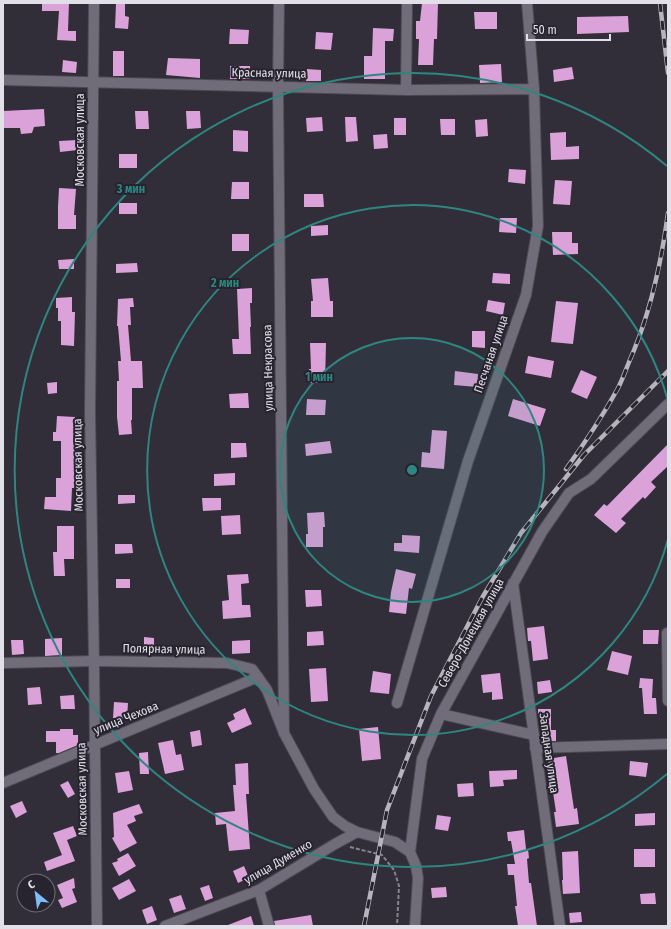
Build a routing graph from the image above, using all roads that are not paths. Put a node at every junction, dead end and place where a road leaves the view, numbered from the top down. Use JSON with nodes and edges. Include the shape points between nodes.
{"nodes":[{"id":1,"x":94,"y":3,"type":"edge"},
{"id":2,"x":279,"y":3,"type":"edge"},
{"id":3,"x":407,"y":3,"type":"edge"},
{"id":4,"x":527,"y":3,"type":"edge"},
{"id":5,"x":3,"y":80,"type":"edge"},
{"id":6,"x":93,"y":82,"type":"junction"},
{"id":7,"x":278,"y":87,"type":"junction"},
{"id":8,"x":534,"y":89,"type":"junction"},
{"id":9,"x":406,"y":90,"type":"junction"},
{"id":10,"x":668,"y":404,"type":"edge"},
{"id":11,"x":513,"y":583,"type":"junction"},
{"id":12,"x":667,"y":632,"type":"dead end"},
{"id":13,"x":94,"y":661,"type":"junction"},
{"id":14,"x":3,"y":663,"type":"edge"},
{"id":15,"x":258,"y":677,"type":"junction"},
{"id":16,"x":668,"y":701,"type":"edge"},
{"id":17,"x":397,"y":703,"type":"dead end"},
{"id":18,"x":441,"y":714,"type":"junction"},
{"id":19,"x":284,"y":733,"type":"junction"},
{"id":20,"x":534,"y":735,"type":"junction"},
{"id":21,"x":668,"y":744,"type":"edge"},
{"id":22,"x":95,"y":745,"type":"junction"},
{"id":23,"x":535,"y":748,"type":"junction"},
{"id":24,"x":3,"y":782,"type":"edge"},
{"id":25,"x":357,"y":832,"type":"junction"},
{"id":26,"x":410,"y":852,"type":"junction"},
{"id":27,"x":260,"y":890,"type":"junction"},
{"id":28,"x":97,"y":926,"type":"edge"},
{"id":29,"x":165,"y":926,"type":"edge"},
{"id":30,"x":268,"y":926,"type":"edge"},
{"id":31,"x":415,"y":926,"type":"edge"},
{"id":32,"x":560,"y":926,"type":"edge"}],
"edges":[{"from":1,"to":6,"type":"street","name":"Московская улица"},
{"from":2,"to":7,"type":"street","name":"улица Некрасова"},
{"from":3,"to":9,"type":"street"},
{"from":4,"to":8,"type":"street","name":"Песчаная улица"},
{"from":5,"to":6,"type":"street","name":"Красная улица"},
{"from":6,"to":7,"type":"street","name":"Красная улица"},
{"from":6,"to":13,"type":"street","name":"Московская улица","via":[[90,412]]},
{"from":7,"to":9,"type":"street","name":"Красная улица"},
{"from":7,"to":19,"type":"street","name":"улица Некрасова"},
{"from":8,"to":9,"type":"street","name":"Красная улица"},
{"from":8,"to":17,"type":"street","name":"Песчаная улица","via":[[538,226],[526,295],[468,461]]},
{"from":10,"to":11,"type":"street","name":"Северо-Донецкая улица","via":[[591,479],[569,493],[542,532]]},
{"from":11,"to":18,"type":"street","name":"Северо-Донецкая улица"},
{"from":11,"to":20,"type":"street","name":"Западная улица"},
{"from":12,"to":16,"type":"street"},
{"from":13,"to":14,"type":"street","name":"Полярная улица"},
{"from":13,"to":15,"type":"street","name":"Полярная улица","via":[[227,663],[252,669]]},
{"from":13,"to":22,"type":"street","name":"Московская улица"},
{"from":15,"to":19,"type":"street","name":"Полярная улица","via":[[267,690]]},
{"from":15,"to":22,"type":"street","name":"улица Чехова"},
{"from":18,"to":20,"type":"street"},
{"from":18,"to":26,"type":"street","name":"Северо-Донецкая улица","via":[[422,759]]},
{"from":19,"to":25,"type":"street","name":"Полярная улица","via":[[324,805],[345,826]]},
{"from":20,"to":23,"type":"street","name":"Западная улица"},
{"from":21,"to":23,"type":"street"},
{"from":22,"to":24,"type":"street","name":"улица Чехова"},
{"from":22,"to":28,"type":"street","name":"Московская улица"},
{"from":23,"to":32,"type":"street","name":"Западная улица"},
{"from":25,"to":26,"type":"street","name":"Полярная улица","via":[[395,842]]},
{"from":25,"to":27,"type":"street","name":"улица Думенко"},
{"from":26,"to":31,"type":"street","name":"Северо-Донецкая улица","via":[[418,878]]},
{"from":27,"to":29,"type":"street","name":"улица Думенко"},
{"from":27,"to":30,"type":"street"}]}
